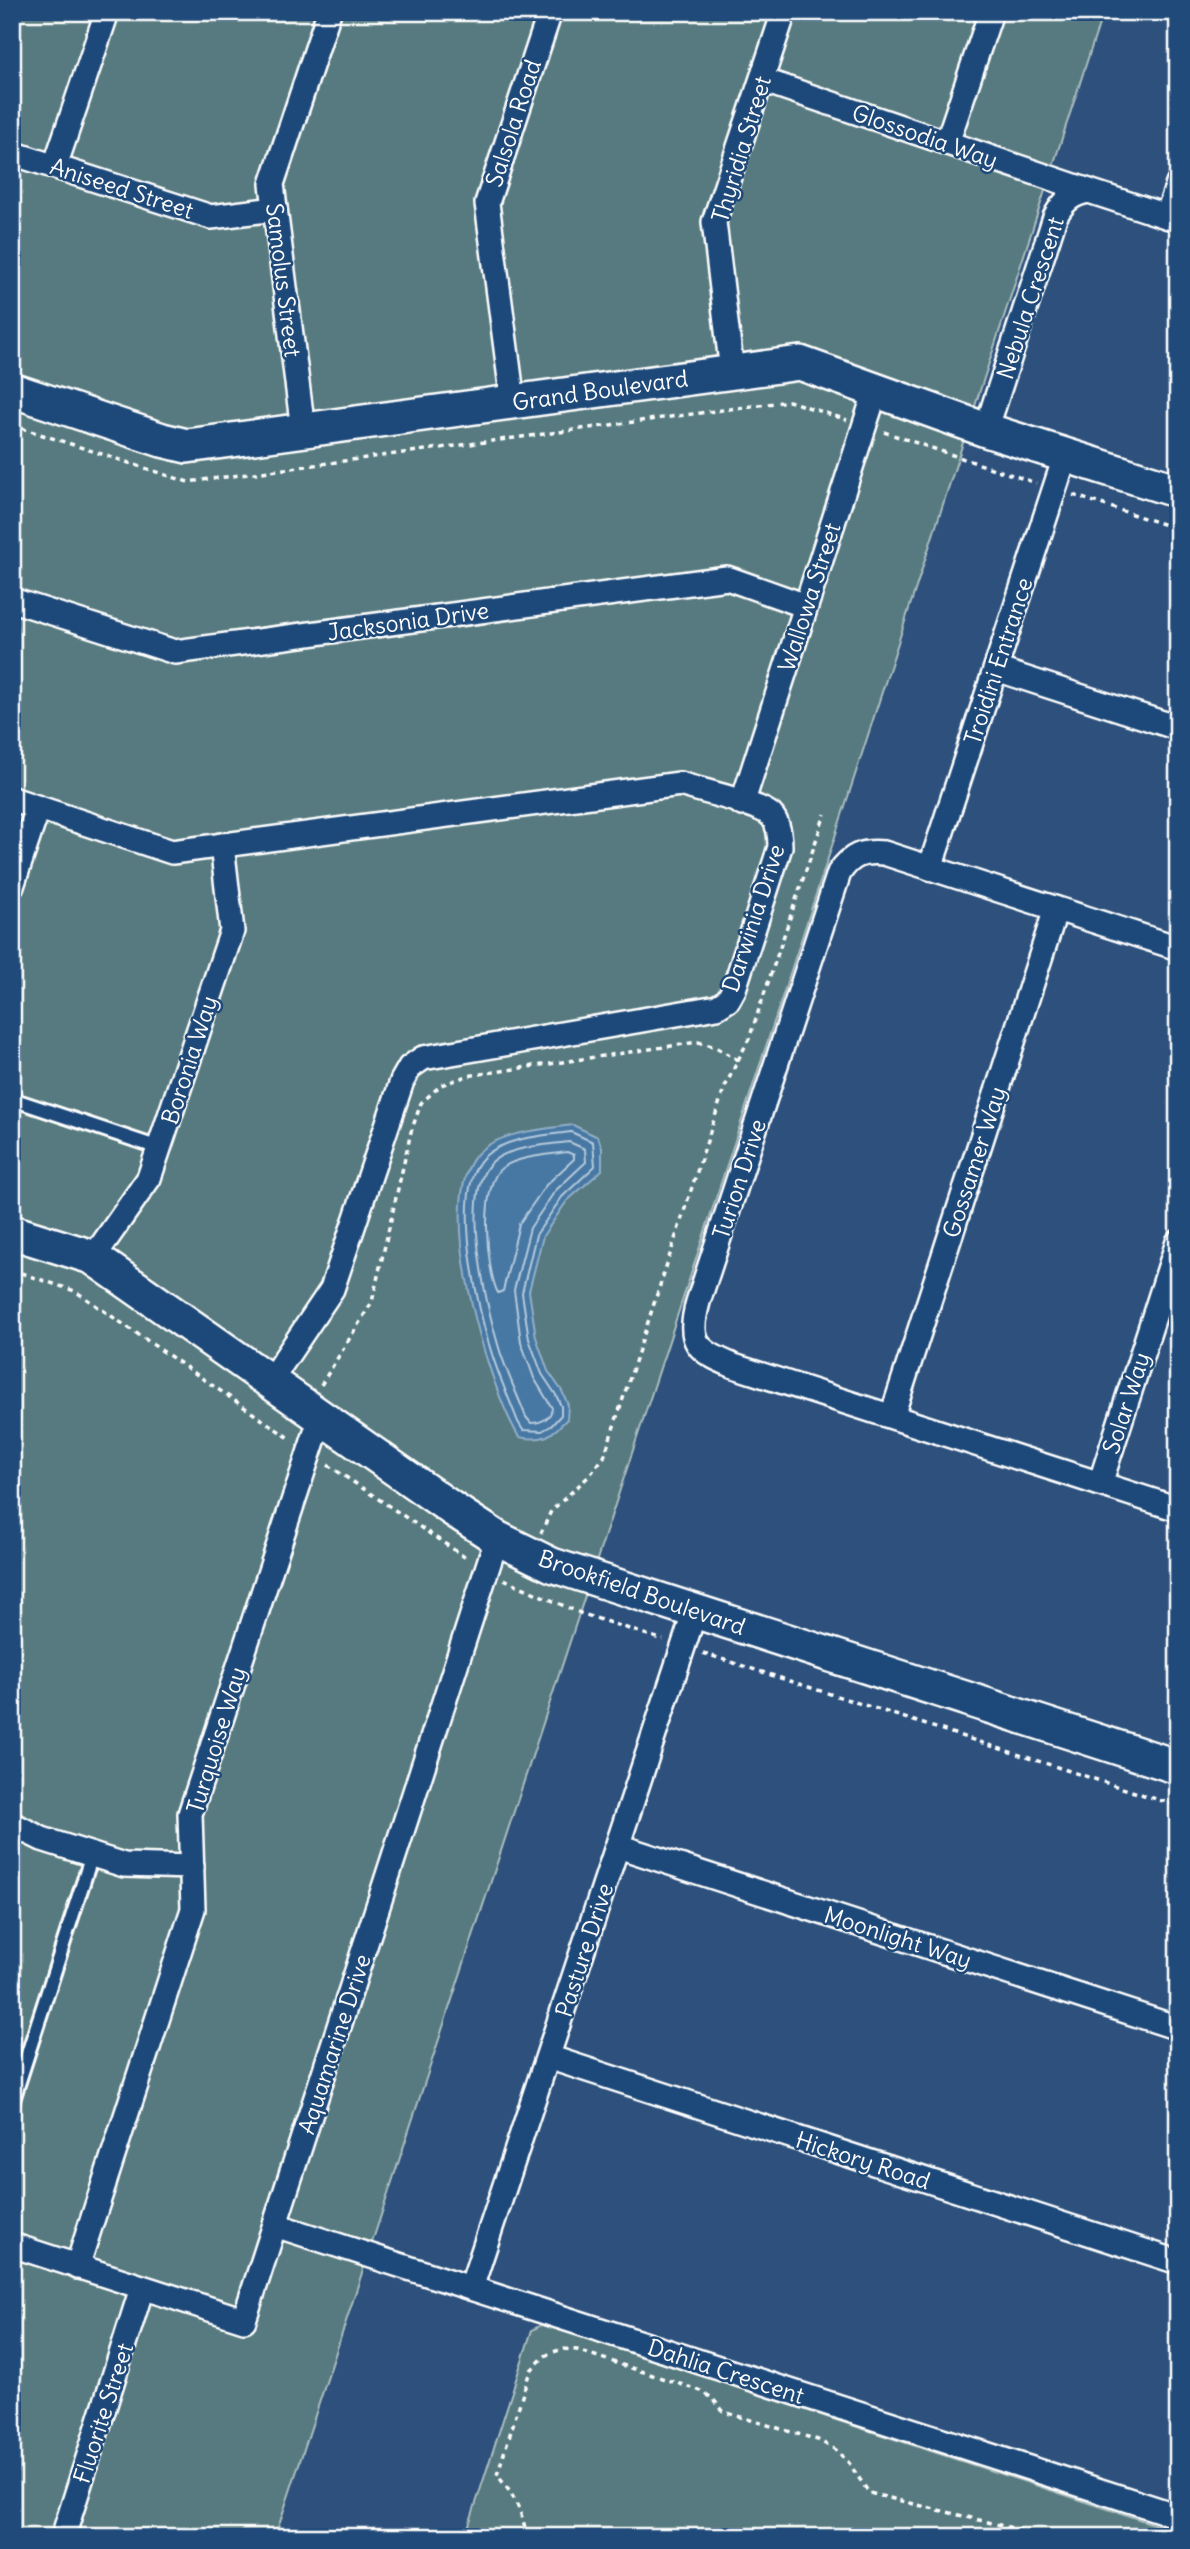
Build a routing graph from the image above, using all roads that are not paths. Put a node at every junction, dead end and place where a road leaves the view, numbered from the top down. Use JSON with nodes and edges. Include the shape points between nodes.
{"nodes":[{"id":1,"x":107,"y":12,"type":"edge"},
{"id":2,"x":329,"y":12,"type":"edge"},
{"id":3,"x":550,"y":12,"type":"edge"},
{"id":4,"x":784,"y":12,"type":"edge"},
{"id":5,"x":991,"y":12,"type":"edge"},
{"id":6,"x":762,"y":80,"type":"junction"},
{"id":7,"x":947,"y":143,"type":"junction"},
{"id":8,"x":12,"y":153,"type":"edge"},
{"id":9,"x":55,"y":166,"type":"junction"},
{"id":10,"x":1178,"y":184,"type":"edge"},
{"id":11,"x":1089,"y":191,"type":"junction"},
{"id":12,"x":275,"y":209,"type":"junction"},
{"id":13,"x":1172,"y":218,"type":"edge"},
{"id":14,"x":732,"y":372,"type":"junction"},
{"id":15,"x":12,"y":390,"type":"edge"},
{"id":16,"x":876,"y":390,"type":"junction"},
{"id":17,"x":513,"y":402,"type":"junction"},
{"id":18,"x":303,"y":430,"type":"junction"},
{"id":19,"x":986,"y":430,"type":"junction"},
{"id":20,"x":1066,"y":454,"type":"junction"},
{"id":21,"x":1178,"y":491,"type":"edge"},
{"id":22,"x":12,"y":600,"type":"edge"},
{"id":23,"x":806,"y":606,"type":"junction"},
{"id":24,"x":996,"y":669,"type":"junction"},
{"id":25,"x":1178,"y":728,"type":"edge"},
{"id":26,"x":12,"y":799,"type":"edge"},
{"id":27,"x":742,"y":804,"type":"junction"},
{"id":28,"x":38,"y":808,"type":"junction"},
{"id":29,"x":222,"y":845,"type":"junction"},
{"id":30,"x":930,"y":868,"type":"junction"},
{"id":31,"x":12,"y":886,"type":"edge"},
{"id":32,"x":1056,"y":909,"type":"junction"},
{"id":33,"x":1178,"y":948,"type":"edge"},
{"id":34,"x":12,"y":1099,"type":"edge"},
{"id":35,"x":159,"y":1148,"type":"junction"},
{"id":36,"x":12,"y":1232,"type":"edge"},
{"id":37,"x":1178,"y":1242,"type":"edge"},
{"id":38,"x":93,"y":1258,"type":"junction"},
{"id":39,"x":270,"y":1381,"type":"junction"},
{"id":40,"x":313,"y":1412,"type":"junction"},
{"id":41,"x":892,"y":1416,"type":"junction"},
{"id":42,"x":1100,"y":1484,"type":"junction"},
{"id":43,"x":1178,"y":1509,"type":"edge"},
{"id":44,"x":498,"y":1538,"type":"junction"},
{"id":45,"x":695,"y":1611,"type":"junction"},
{"id":46,"x":1178,"y":1767,"type":"edge"},
{"id":47,"x":12,"y":1824,"type":"edge"},
{"id":48,"x":618,"y":1846,"type":"junction"},
{"id":49,"x":92,"y":1855,"type":"junction"},
{"id":50,"x":192,"y":1867,"type":"junction"},
{"id":51,"x":1178,"y":2028,"type":"edge"},
{"id":52,"x":548,"y":2057,"type":"junction"},
{"id":53,"x":12,"y":2103,"type":"edge"},
{"id":54,"x":275,"y":2225,"type":"junction"},
{"id":55,"x":12,"y":2245,"type":"edge"},
{"id":56,"x":1178,"y":2262,"type":"edge"},
{"id":57,"x":77,"y":2267,"type":"junction"},
{"id":58,"x":142,"y":2288,"type":"junction"},
{"id":59,"x":471,"y":2288,"type":"junction"},
{"id":60,"x":1178,"y":2516,"type":"edge"},
{"id":61,"x":63,"y":2537,"type":"edge"}],
"edges":[{"from":1,"to":9,"type":"street"},
{"from":2,"to":12,"type":"street","name":"Samolus Street","via":[[272,184]]},
{"from":3,"to":17,"type":"street","name":"Salsola Road","via":[[487,203]]},
{"from":4,"to":6,"type":"street","name":"Thyridia Street"},
{"from":5,"to":7,"type":"street"},
{"from":6,"to":7,"type":"street","name":"Glossodia Way"},
{"from":6,"to":14,"type":"street","name":"Thyridia Street","via":[[714,222]]},
{"from":7,"to":11,"type":"street","name":"Glossodia Way"},
{"from":8,"to":9,"type":"street","name":"Aniseed Street"},
{"from":9,"to":12,"type":"street","name":"Aniseed Street","via":[[211,217]]},
{"from":10,"to":13,"type":"street"},
{"from":11,"to":13,"type":"street"},
{"from":11,"to":19,"type":"street","name":"Nebula Crescent","via":[[1063,203],[1055,217]]},
{"from":12,"to":18,"type":"street","name":"Samolus Street"},
{"from":14,"to":16,"type":"street","name":"Grand Boulevard","via":[[800,363]]},
{"from":14,"to":17,"type":"street","name":"Grand Boulevard"},
{"from":15,"to":18,"type":"street","name":"Grand Boulevard","via":[[187,446]]},
{"from":16,"to":19,"type":"street","name":"Grand Boulevard"},
{"from":16,"to":23,"type":"street","name":"Wallowa Street"},
{"from":17,"to":18,"type":"street","name":"Grand Boulevard"},
{"from":19,"to":20,"type":"street","name":"Grand Boulevard"},
{"from":20,"to":21,"type":"street","name":"Grand Boulevard"},
{"from":20,"to":24,"type":"street","name":"Troidini Entrance"},
{"from":22,"to":23,"type":"street","name":"Jacksonia Drive","via":[[175,652],[727,578]]},
{"from":23,"to":27,"type":"street","name":"Wallowa Street"},
{"from":24,"to":25,"type":"street"},
{"from":24,"to":30,"type":"street","name":"Troidini Entrance"},
{"from":26,"to":28,"type":"street","name":"Darwinia Drive"},
{"from":27,"to":29,"type":"street","name":"Darwinia Drive","via":[[680,784]]},
{"from":27,"to":39,"type":"street","name":"Darwinia Drive","via":[[771,816],[778,826],[780,847],[728,1000],[717,1007],[423,1058],[410,1067],[332,1289]]},
{"from":28,"to":29,"type":"street","name":"Darwinia Drive","via":[[172,852]]},
{"from":28,"to":31,"type":"street"},
{"from":29,"to":35,"type":"street","name":"Boronia Way","via":[[232,931]]},
{"from":30,"to":32,"type":"street","name":"Turion Drive"},
{"from":30,"to":41,"type":"street","name":"Turion Drive","via":[[871,852],[847,861],[839,873],[692,1335],[710,1357]]},
{"from":32,"to":33,"type":"street","name":"Turion Drive"},
{"from":32,"to":41,"type":"street","name":"Gossamer Way"},
{"from":34,"to":35,"type":"lane"},
{"from":35,"to":38,"type":"street","name":"Boronia Way","via":[[149,1178]]},
{"from":36,"to":38,"type":"street","name":"Brookfield Boulevard"},
{"from":37,"to":42,"type":"street","name":"Solar Way"},
{"from":38,"to":39,"type":"street","name":"Brookfield Boulevard"},
{"from":39,"to":40,"type":"street","name":"Brookfield Boulevard"},
{"from":40,"to":44,"type":"street","name":"Brookfield Boulevard"},
{"from":40,"to":50,"type":"street","name":"Turquoise Way","via":[[190,1814]]},
{"from":41,"to":42,"type":"street","name":"Turion Drive"},
{"from":42,"to":43,"type":"street","name":"Turion Drive"},
{"from":44,"to":45,"type":"street","name":"Brookfield Boulevard","via":[[552,1565]]},
{"from":44,"to":54,"type":"street","name":"Aquamarine Drive"},
{"from":45,"to":46,"type":"street","name":"Brookfield Boulevard"},
{"from":45,"to":48,"type":"street","name":"Pasture Drive"},
{"from":47,"to":49,"type":"street"},
{"from":48,"to":51,"type":"street","name":"Moonlight Way"},
{"from":48,"to":52,"type":"street","name":"Pasture Drive"},
{"from":49,"to":50,"type":"street","via":[[124,1865]]},
{"from":49,"to":53,"type":"lane"},
{"from":50,"to":57,"type":"street","name":"Turquoise Way","via":[[193,1909]]},
{"from":52,"to":56,"type":"street","name":"Hickory Road"},
{"from":52,"to":59,"type":"street","name":"Pasture Drive"},
{"from":54,"to":58,"type":"street","name":"Aquamarine Drive","via":[[244,2319]]},
{"from":54,"to":59,"type":"street","name":"Dahlia Crescent"},
{"from":55,"to":57,"type":"street","name":"Aquamarine Drive"},
{"from":57,"to":58,"type":"street","name":"Aquamarine Drive"},
{"from":58,"to":61,"type":"street","name":"Fluorite Street"},
{"from":59,"to":60,"type":"street","name":"Dahlia Crescent"}]}
